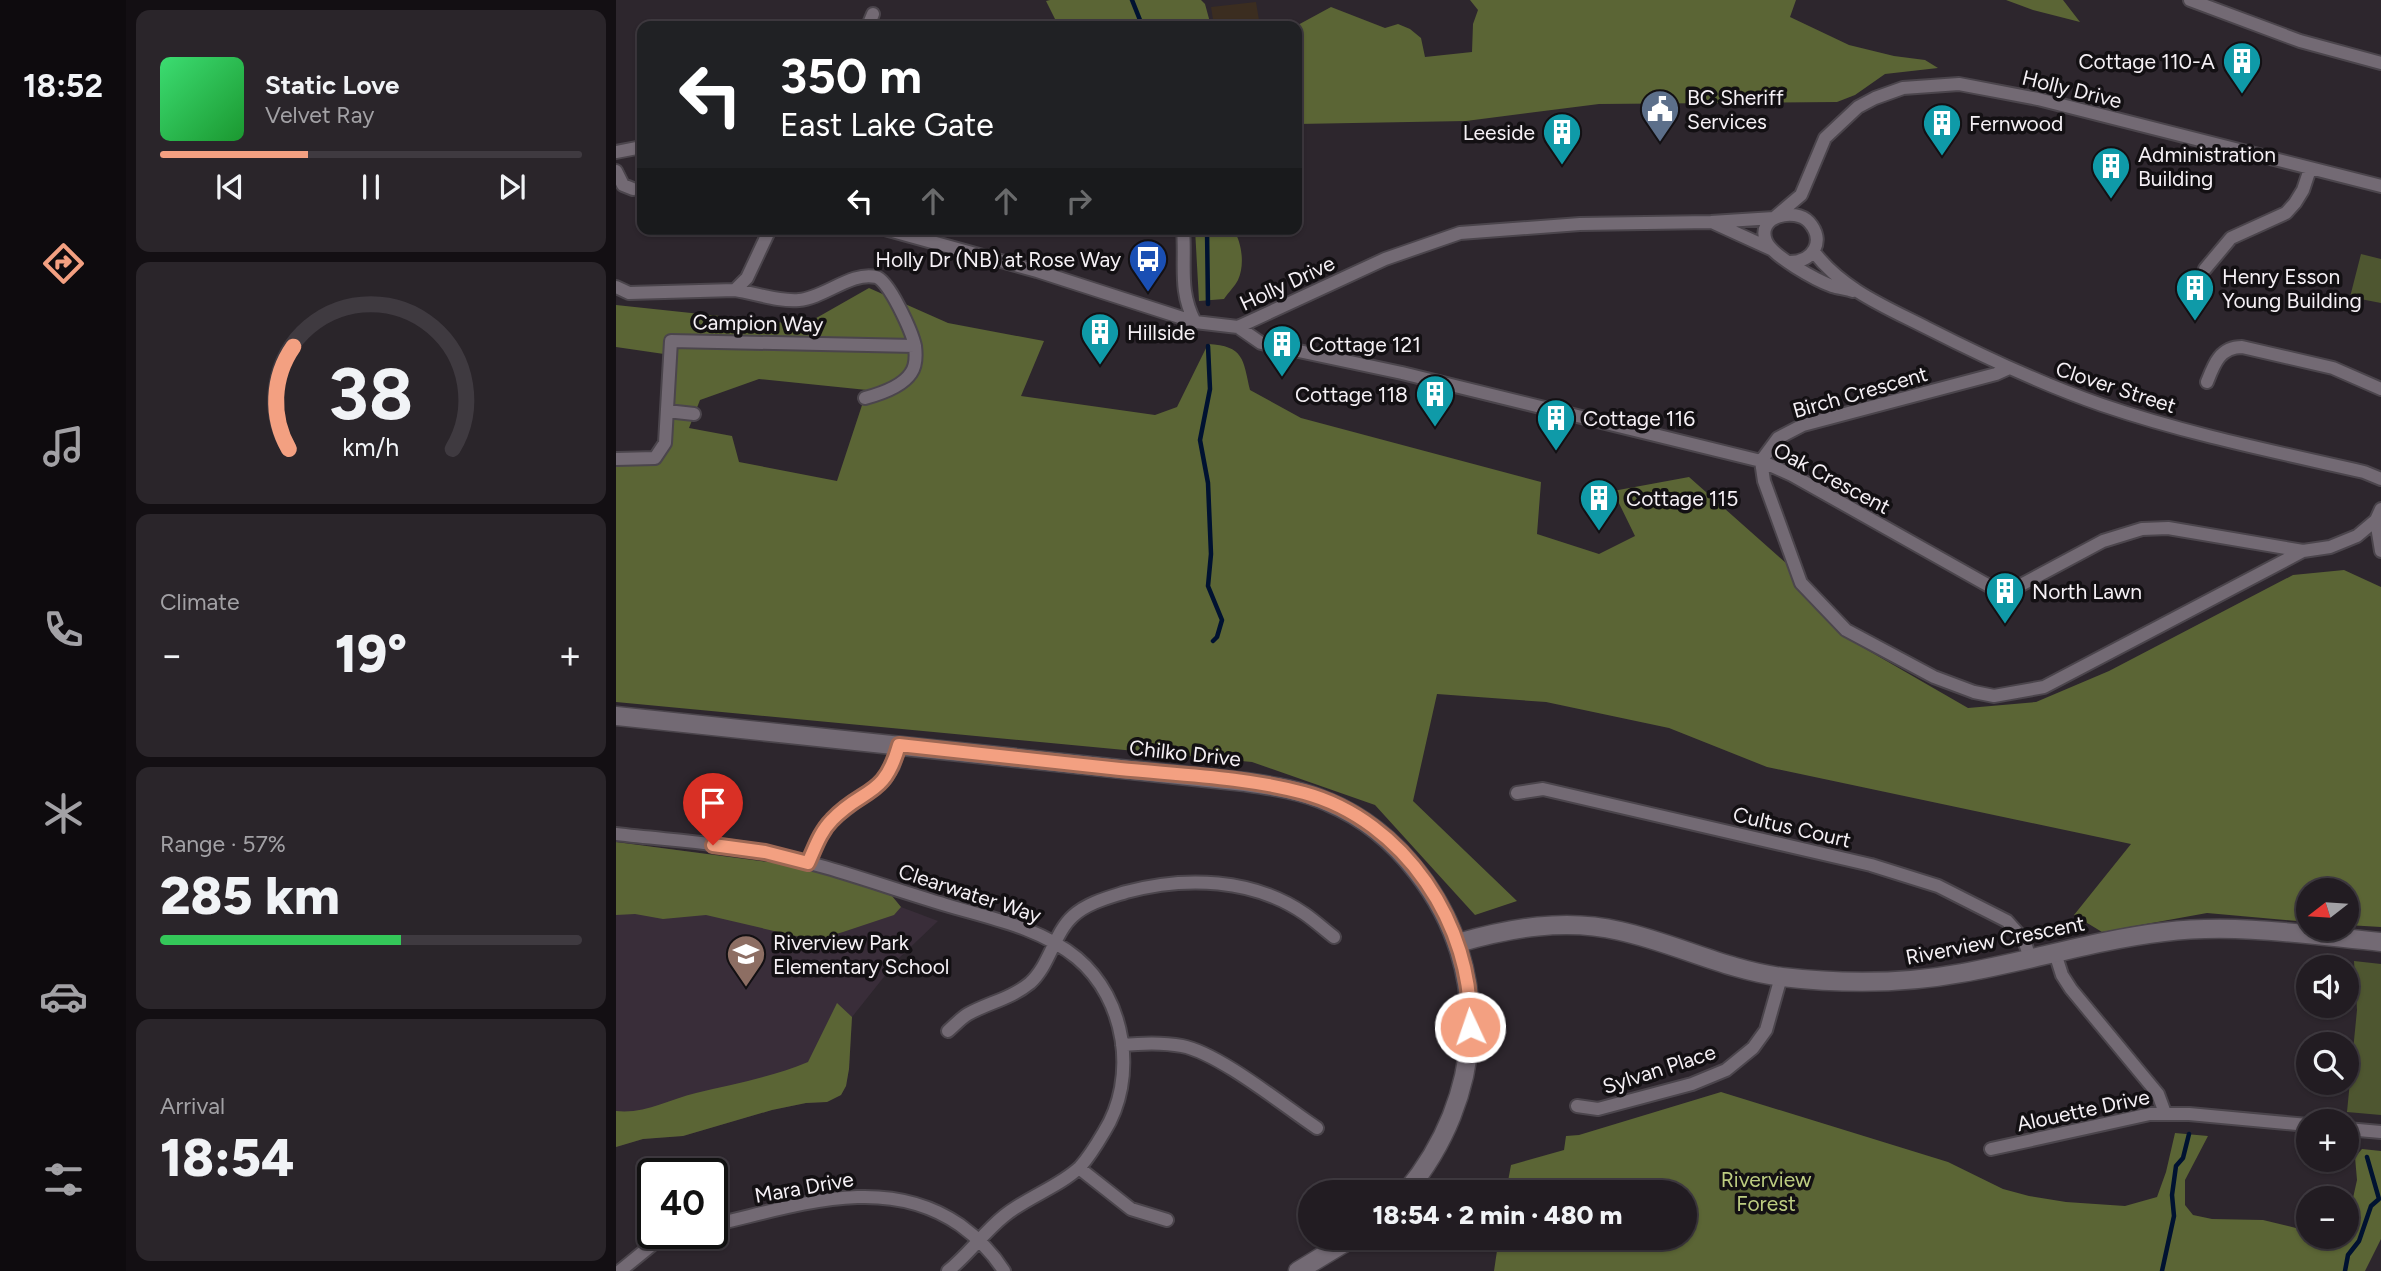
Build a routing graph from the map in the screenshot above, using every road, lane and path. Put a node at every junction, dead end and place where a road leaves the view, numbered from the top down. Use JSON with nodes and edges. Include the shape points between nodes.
{"nodes":[{"id":1,"x":2190,"y":0,"type":"edge"},
{"id":2,"x":2381,"y":63,"type":"edge"},
{"id":3,"x":621,"y":151,"type":"edge"},
{"id":4,"x":2310,"y":169,"type":"junction"},
{"id":5,"x":616,"y":170,"type":"edge"},
{"id":6,"x":2381,"y":187,"type":"edge"},
{"id":7,"x":616,"y":189,"type":"edge"},
{"id":8,"x":637,"y":189,"type":"edge"},
{"id":9,"x":637,"y":189,"type":"edge"},
{"id":10,"x":1801,"y":195,"type":"junction"},
{"id":11,"x":1774,"y":218,"type":"junction"},
{"id":12,"x":1807,"y":220,"type":"junction"},
{"id":13,"x":1711,"y":222,"type":"junction"},
{"id":14,"x":767,"y":235,"type":"edge"},
{"id":15,"x":907,"y":235,"type":"edge"},
{"id":16,"x":1183,"y":235,"type":"edge"},
{"id":17,"x":1771,"y":249,"type":"junction"},
{"id":18,"x":1814,"y":253,"type":"junction"},
{"id":19,"x":1790,"y":262,"type":"junction"},
{"id":20,"x":2206,"y":269,"type":"dead end"},
{"id":21,"x":616,"y":287,"type":"edge"},
{"id":22,"x":735,"y":290,"type":"junction"},
{"id":23,"x":1855,"y":291,"type":"junction"},
{"id":24,"x":1195,"y":322,"type":"junction"},
{"id":25,"x":1238,"y":327,"type":"junction"},
{"id":26,"x":915,"y":346,"type":"junction"},
{"id":27,"x":2007,"y":369,"type":"junction"},
{"id":28,"x":2207,"y":382,"type":"dead end"},
{"id":29,"x":2381,"y":389,"type":"edge"},
{"id":30,"x":865,"y":398,"type":"dead end"},
{"id":31,"x":667,"y":411,"type":"junction"},
{"id":32,"x":694,"y":414,"type":"dead end"},
{"id":33,"x":616,"y":459,"type":"edge"},
{"id":34,"x":1761,"y":461,"type":"junction"},
{"id":35,"x":2381,"y":479,"type":"edge"},
{"id":36,"x":2378,"y":515,"type":"edge"},
{"id":37,"x":2303,"y":551,"type":"junction"},
{"id":38,"x":2381,"y":551,"type":"edge"},
{"id":39,"x":616,"y":716,"type":"edge"},
{"id":40,"x":899,"y":745,"type":"junction"},
{"id":41,"x":1517,"y":793,"type":"dead end"},
{"id":42,"x":616,"y":835,"type":"edge"},
{"id":43,"x":808,"y":863,"type":"junction"},
{"id":44,"x":1334,"y":937,"type":"dead end"},
{"id":45,"x":2381,"y":942,"type":"edge"},
{"id":46,"x":1458,"y":943,"type":"junction"},
{"id":47,"x":1055,"y":944,"type":"junction"},
{"id":48,"x":2055,"y":953,"type":"junction"},
{"id":49,"x":2030,"y":958,"type":"junction"},
{"id":50,"x":1781,"y":977,"type":"junction"},
{"id":51,"x":948,"y":1031,"type":"dead end"},
{"id":52,"x":1122,"y":1045,"type":"junction"},
{"id":53,"x":1577,"y":1106,"type":"dead end"},
{"id":54,"x":2165,"y":1113,"type":"junction"},
{"id":55,"x":2296,"y":1124,"type":"edge"},
{"id":56,"x":1317,"y":1128,"type":"dead end"},
{"id":57,"x":2359,"y":1130,"type":"edge"},
{"id":58,"x":2381,"y":1132,"type":"edge"},
{"id":59,"x":1991,"y":1149,"type":"dead end"},
{"id":60,"x":1079,"y":1168,"type":"junction"},
{"id":61,"x":1415,"y":1180,"type":"edge"},
{"id":62,"x":1167,"y":1220,"type":"dead end"},
{"id":63,"x":728,"y":1222,"type":"edge"},
{"id":64,"x":980,"y":1240,"type":"junction"},
{"id":65,"x":647,"y":1249,"type":"edge"},
{"id":66,"x":1333,"y":1250,"type":"edge"},
{"id":67,"x":620,"y":1271,"type":"edge"},
{"id":68,"x":948,"y":1271,"type":"edge"},
{"id":69,"x":1003,"y":1271,"type":"edge"},
{"id":70,"x":1298,"y":1271,"type":"edge"}],
"edges":[{"from":1,"to":2,"type":"street","via":[[2300,41]]},
{"from":3,"to":5,"type":"street"},
{"from":4,"to":6,"type":"street","name":"Holly Drive"},
{"from":4,"to":10,"type":"street","name":"Holly Drive","via":[[2038,99],[1959,84],[1903,88],[1858,107],[1825,138]]},
{"from":4,"to":20,"type":"street","via":[[2303,190],[2286,213],[2231,238]]},
{"from":5,"to":8,"type":"street","via":[[623,185]]},
{"from":7,"to":9,"type":"street"},
{"from":10,"to":11,"type":"street","name":"Holly Drive"},
{"from":10,"to":12,"type":"street"},
{"from":11,"to":12,"type":"street","via":[[1791,214]]},
{"from":11,"to":13,"type":"street","name":"Holly Drive"},
{"from":11,"to":17,"type":"street","via":[[1764,232]]},
{"from":12,"to":18,"type":"street","via":[[1815,235]]},
{"from":13,"to":17,"type":"street","name":"Holly Drive"},
{"from":13,"to":25,"type":"street","name":"Holly Drive","via":[[1580,224],[1460,233],[1385,259]]},
{"from":14,"to":22,"type":"street","via":[[747,278]]},
{"from":15,"to":24,"type":"street","name":"Holly Drive"},
{"from":16,"to":24,"type":"street","via":[[1183,290]]},
{"from":17,"to":19,"type":"street"},
{"from":18,"to":19,"type":"street","via":[[1800,262]]},
{"from":18,"to":23,"type":"street","name":"Clover Street"},
{"from":19,"to":23,"type":"street","name":"Clover Street","via":[[1831,286]]},
{"from":21,"to":22,"type":"street","via":[[629,293]]},
{"from":22,"to":26,"type":"street","via":[[799,300],[863,276],[881,279]]},
{"from":23,"to":27,"type":"street","name":"Clover Street"},
{"from":24,"to":25,"type":"street","name":"Holly Drive"},
{"from":25,"to":34,"type":"street","name":"Oak Crescent","via":[[1261,343]]},
{"from":26,"to":30,"type":"street","via":[[911,373],[885,393]]},
{"from":26,"to":31,"type":"street","name":"Campion Way","via":[[671,341]]},
{"from":27,"to":34,"type":"street","name":"Birch Crescent","via":[[1803,425],[1778,438]]},
{"from":27,"to":35,"type":"street","name":"Clover Street","via":[[2157,422]]},
{"from":28,"to":29,"type":"street","via":[[2222,353],[2242,347],[2333,368]]},
{"from":31,"to":32,"type":"street"},
{"from":31,"to":33,"type":"street","name":"Campion Way","via":[[665,443],[654,458]]},
{"from":34,"to":37,"type":"street","name":"Oak Crescent","via":[[1991,586],[2019,586],[2104,541],[2142,529],[2168,528]]},
{"from":34,"to":37,"type":"street","via":[[1801,583],[1846,630],[1934,677],[1994,696],[2044,687]]},
{"from":36,"to":37,"type":"street","name":"Oak Crescent","via":[[2357,536]]},
{"from":36,"to":38,"type":"street"},
{"from":39,"to":40,"type":"street","name":"Chilko Drive"},
{"from":40,"to":43,"type":"street","via":[[885,779],[831,821]]},
{"from":40,"to":46,"type":"street","name":"Chilko Drive","via":[[1245,782],[1305,793],[1350,813],[1402,853],[1443,909]]},
{"from":41,"to":49,"type":"street","name":"Cultus Court","via":[[1543,789],[1871,865],[1938,886],[2007,921],[2024,940]]},
{"from":42,"to":43,"type":"street","name":"Clearwater Way","via":[[738,847]]},
{"from":43,"to":47,"type":"street","name":"Clearwater Way","via":[[1015,925]]},
{"from":44,"to":47,"type":"street","via":[[1286,903],[1235,887],[1194,881],[1153,885],[1087,906],[1068,921]]},
{"from":45,"to":48,"type":"street","name":"Riverview Crescent","via":[[2213,929],[2154,934]]},
{"from":46,"to":50,"type":"street","name":"Riverview Crescent","via":[[1532,926],[1598,926]]},
{"from":46,"to":61,"type":"street","name":"Chilko Drive","via":[[1470,1017],[1465,1075],[1444,1134]]},
{"from":47,"to":51,"type":"street","via":[[1038,974],[1024,987],[966,1015]]},
{"from":47,"to":52,"type":"street","name":"Clearwater Way","via":[[1076,958],[1103,989]]},
{"from":48,"to":49,"type":"street","name":"Riverview Crescent"},
{"from":48,"to":54,"type":"street","via":[[2071,989],[2158,1094]]},
{"from":49,"to":50,"type":"street","name":"Riverview Crescent","via":[[1901,981]]},
{"from":50,"to":53,"type":"street","name":"Sylvan Place","via":[[1766,1030],[1753,1048],[1726,1070],[1598,1109]]},
{"from":52,"to":56,"type":"street","via":[[1191,1048]]},
{"from":52,"to":60,"type":"street","name":"Clearwater Way","via":[[1115,1108],[1106,1130]]},
{"from":54,"to":55,"type":"street","name":"Alouette Drive"},
{"from":54,"to":59,"type":"street","name":"Alouette Drive"},
{"from":57,"to":58,"type":"street"},
{"from":60,"to":62,"type":"street","via":[[1131,1209]]},
{"from":60,"to":64,"type":"street","name":"Clearwater Way","via":[[1005,1215]]},
{"from":63,"to":64,"type":"street","name":"Mara Drive","via":[[835,1199],[876,1196],[933,1210]]},
{"from":64,"to":68,"type":"street","name":"Clearwater Way"},
{"from":64,"to":69,"type":"street","name":"Mara Drive"},
{"from":65,"to":67,"type":"street"},
{"from":66,"to":70,"type":"street"}]}
